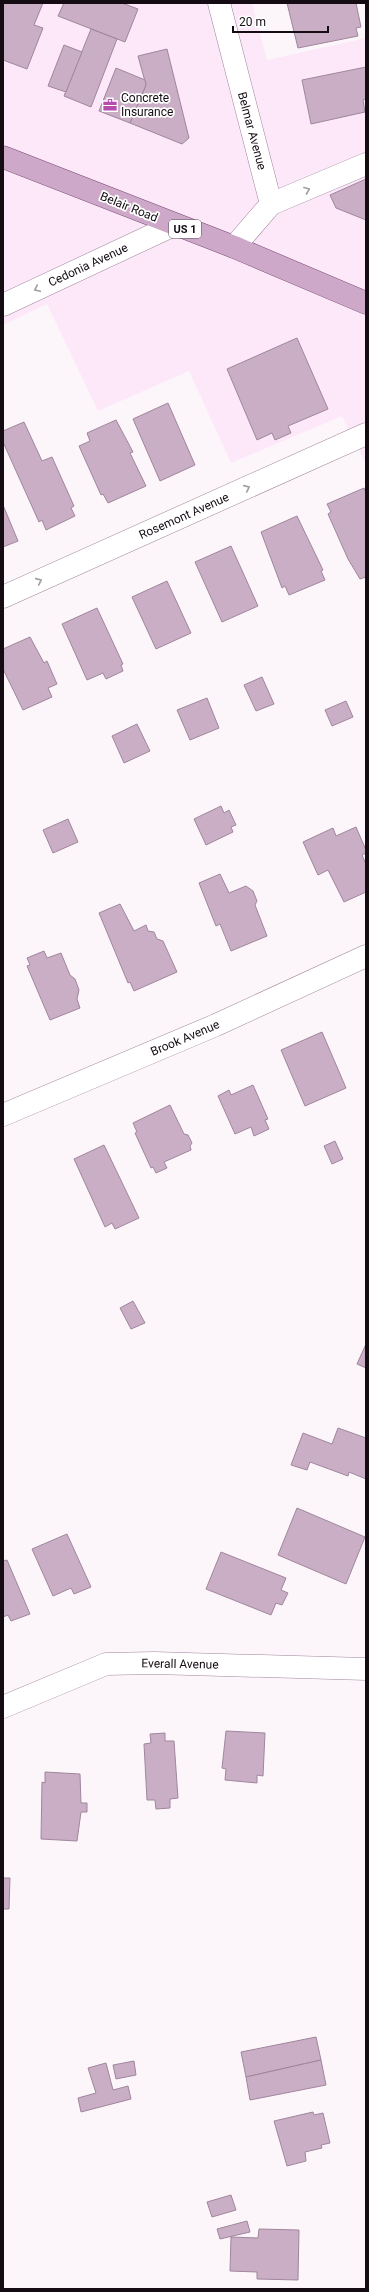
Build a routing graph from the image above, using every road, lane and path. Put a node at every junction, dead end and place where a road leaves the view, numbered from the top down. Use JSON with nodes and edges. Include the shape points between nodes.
{"nodes":[{"id":1,"x":219,"y":3,"type":"edge"},
{"id":2,"x":3,"y":157,"type":"edge"},
{"id":3,"x":366,"y":164,"type":"edge"},
{"id":4,"x":271,"y":204,"type":"junction"},
{"id":5,"x":174,"y":225,"type":"junction"},
{"id":6,"x":234,"y":247,"type":"junction"},
{"id":7,"x":366,"y":303,"type":"edge"},
{"id":8,"x":3,"y":305,"type":"edge"},
{"id":9,"x":366,"y":434,"type":"edge"},
{"id":10,"x":3,"y":597,"type":"edge"},
{"id":11,"x":366,"y":956,"type":"edge"},
{"id":12,"x":3,"y":1115,"type":"edge"},
{"id":13,"x":366,"y":1669,"type":"edge"},
{"id":14,"x":3,"y":1706,"type":"edge"}],
"edges":[{"from":1,"to":4,"type":"street","name":"Belmar Avenue"},
{"from":2,"to":5,"type":"main road","name":"Belair Road","number":"US 1"},
{"from":4,"to":3,"type":"street","one_way":true},
{"from":4,"to":6,"type":"street"},
{"from":5,"to":6,"type":"main road","name":"Belair Road","number":"US 1"},
{"from":5,"to":8,"type":"street","name":"Cedonia Avenue","one_way":true},
{"from":6,"to":7,"type":"main road","name":"Belair Road","number":"US 1"},
{"from":10,"to":9,"type":"street","name":"Rosemont Avenue","one_way":true},
{"from":11,"to":12,"type":"street","name":"Brook Avenue","via":[[216,1025]]},
{"from":13,"to":14,"type":"street","name":"Everall Avenue","via":[[106,1664]]}]}
